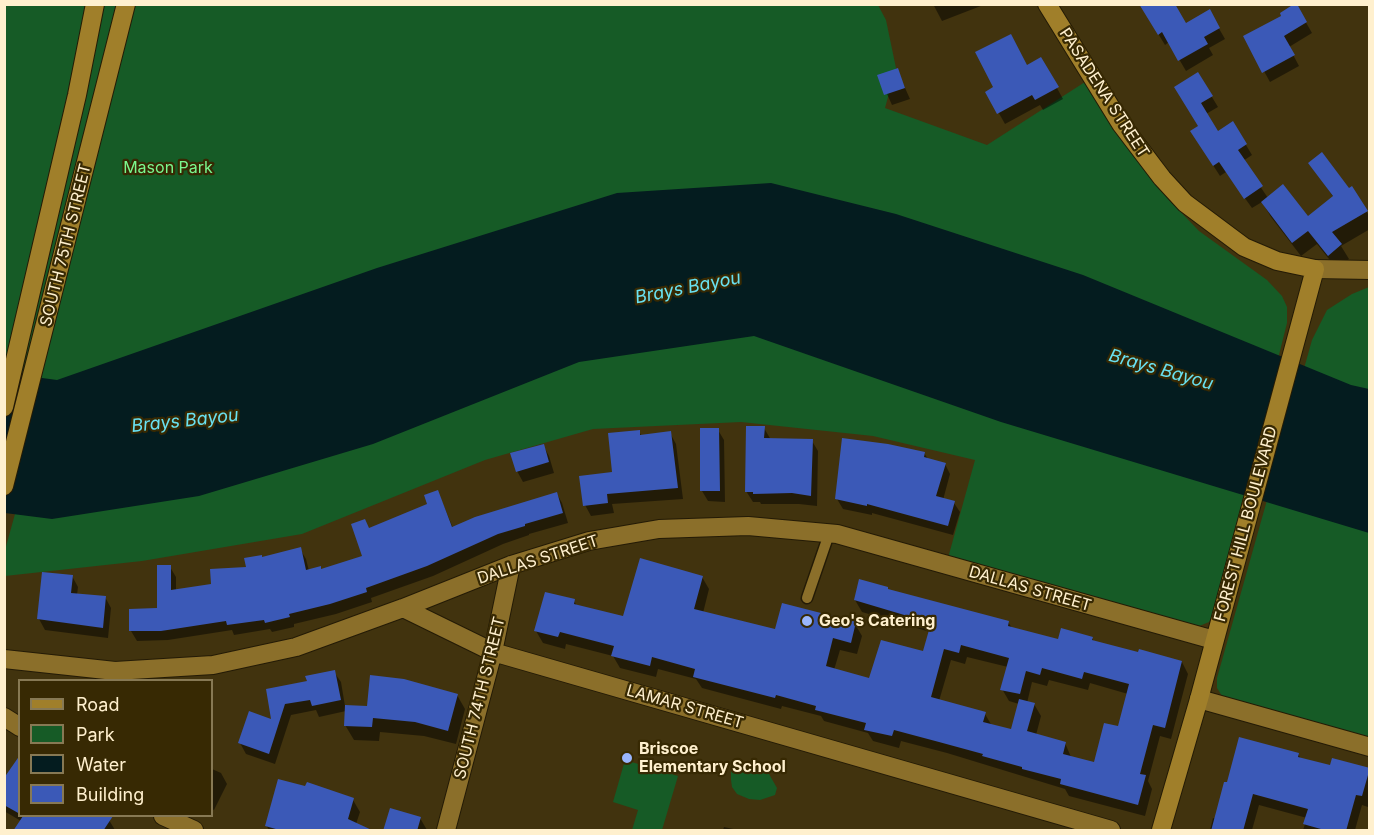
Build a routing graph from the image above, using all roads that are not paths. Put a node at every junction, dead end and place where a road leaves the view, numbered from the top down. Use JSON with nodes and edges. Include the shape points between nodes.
{"nodes":[{"id":1,"x":95,"y":4,"type":"edge"},
{"id":2,"x":126,"y":4,"type":"edge"},
{"id":3,"x":1047,"y":4,"type":"edge"},
{"id":4,"x":1316,"y":269,"type":"junction"},
{"id":5,"x":1370,"y":270,"type":"edge"},
{"id":6,"x":4,"y":407,"type":"edge"},
{"id":7,"x":4,"y":486,"type":"edge"},
{"id":8,"x":829,"y":534,"type":"junction"},
{"id":9,"x":511,"y":565,"type":"junction"},
{"id":10,"x":807,"y":597,"type":"dead end"},
{"id":11,"x":403,"y":608,"type":"junction"},
{"id":12,"x":1214,"y":640,"type":"junction"},
{"id":13,"x":493,"y":652,"type":"junction"},
{"id":14,"x":4,"y":659,"type":"edge"},
{"id":15,"x":1199,"y":699,"type":"junction"},
{"id":16,"x":4,"y":717,"type":"edge"},
{"id":17,"x":18,"y":726,"type":"edge"},
{"id":18,"x":1370,"y":747,"type":"edge"},
{"id":19,"x":165,"y":817,"type":"edge"},
{"id":20,"x":194,"y":831,"type":"edge"},
{"id":21,"x":446,"y":831,"type":"edge"},
{"id":22,"x":1111,"y":831,"type":"edge"},
{"id":23,"x":1161,"y":831,"type":"edge"}],
"edges":[{"from":1,"to":6,"type":"street","name":"SOUTH 75TH STREET"},
{"from":2,"to":7,"type":"street","name":"SOUTH 75TH STREET"},
{"from":3,"to":4,"type":"street","name":"PASADENA STREET","via":[[1120,124],[1185,204],[1244,247],[1277,261]]},
{"from":4,"to":5,"type":"street"},
{"from":4,"to":12,"type":"street","name":"FOREST HILL BOULEVARD"},
{"from":8,"to":9,"type":"street","name":"DALLAS STREET","via":[[748,526],[659,529],[589,541]]},
{"from":8,"to":10,"type":"lane"},
{"from":8,"to":12,"type":"street","name":"DALLAS STREET"},
{"from":9,"to":11,"type":"street","name":"DALLAS STREET"},
{"from":9,"to":13,"type":"street","name":"SOUTH 74TH STREET"},
{"from":11,"to":13,"type":"street","name":"LAMAR STREET"},
{"from":11,"to":14,"type":"street","name":"DALLAS STREET","via":[[296,647],[213,665],[115,670]]},
{"from":12,"to":15,"type":"street","name":"FOREST HILL BOULEVARD"},
{"from":13,"to":21,"type":"street","name":"SOUTH 74TH STREET"},
{"from":13,"to":22,"type":"street","name":"LAMAR STREET"},
{"from":15,"to":18,"type":"street"},
{"from":15,"to":23,"type":"street","name":"FOREST HILL BOULEVARD"},
{"from":16,"to":17,"type":"street"},
{"from":19,"to":20,"type":"street"}]}
